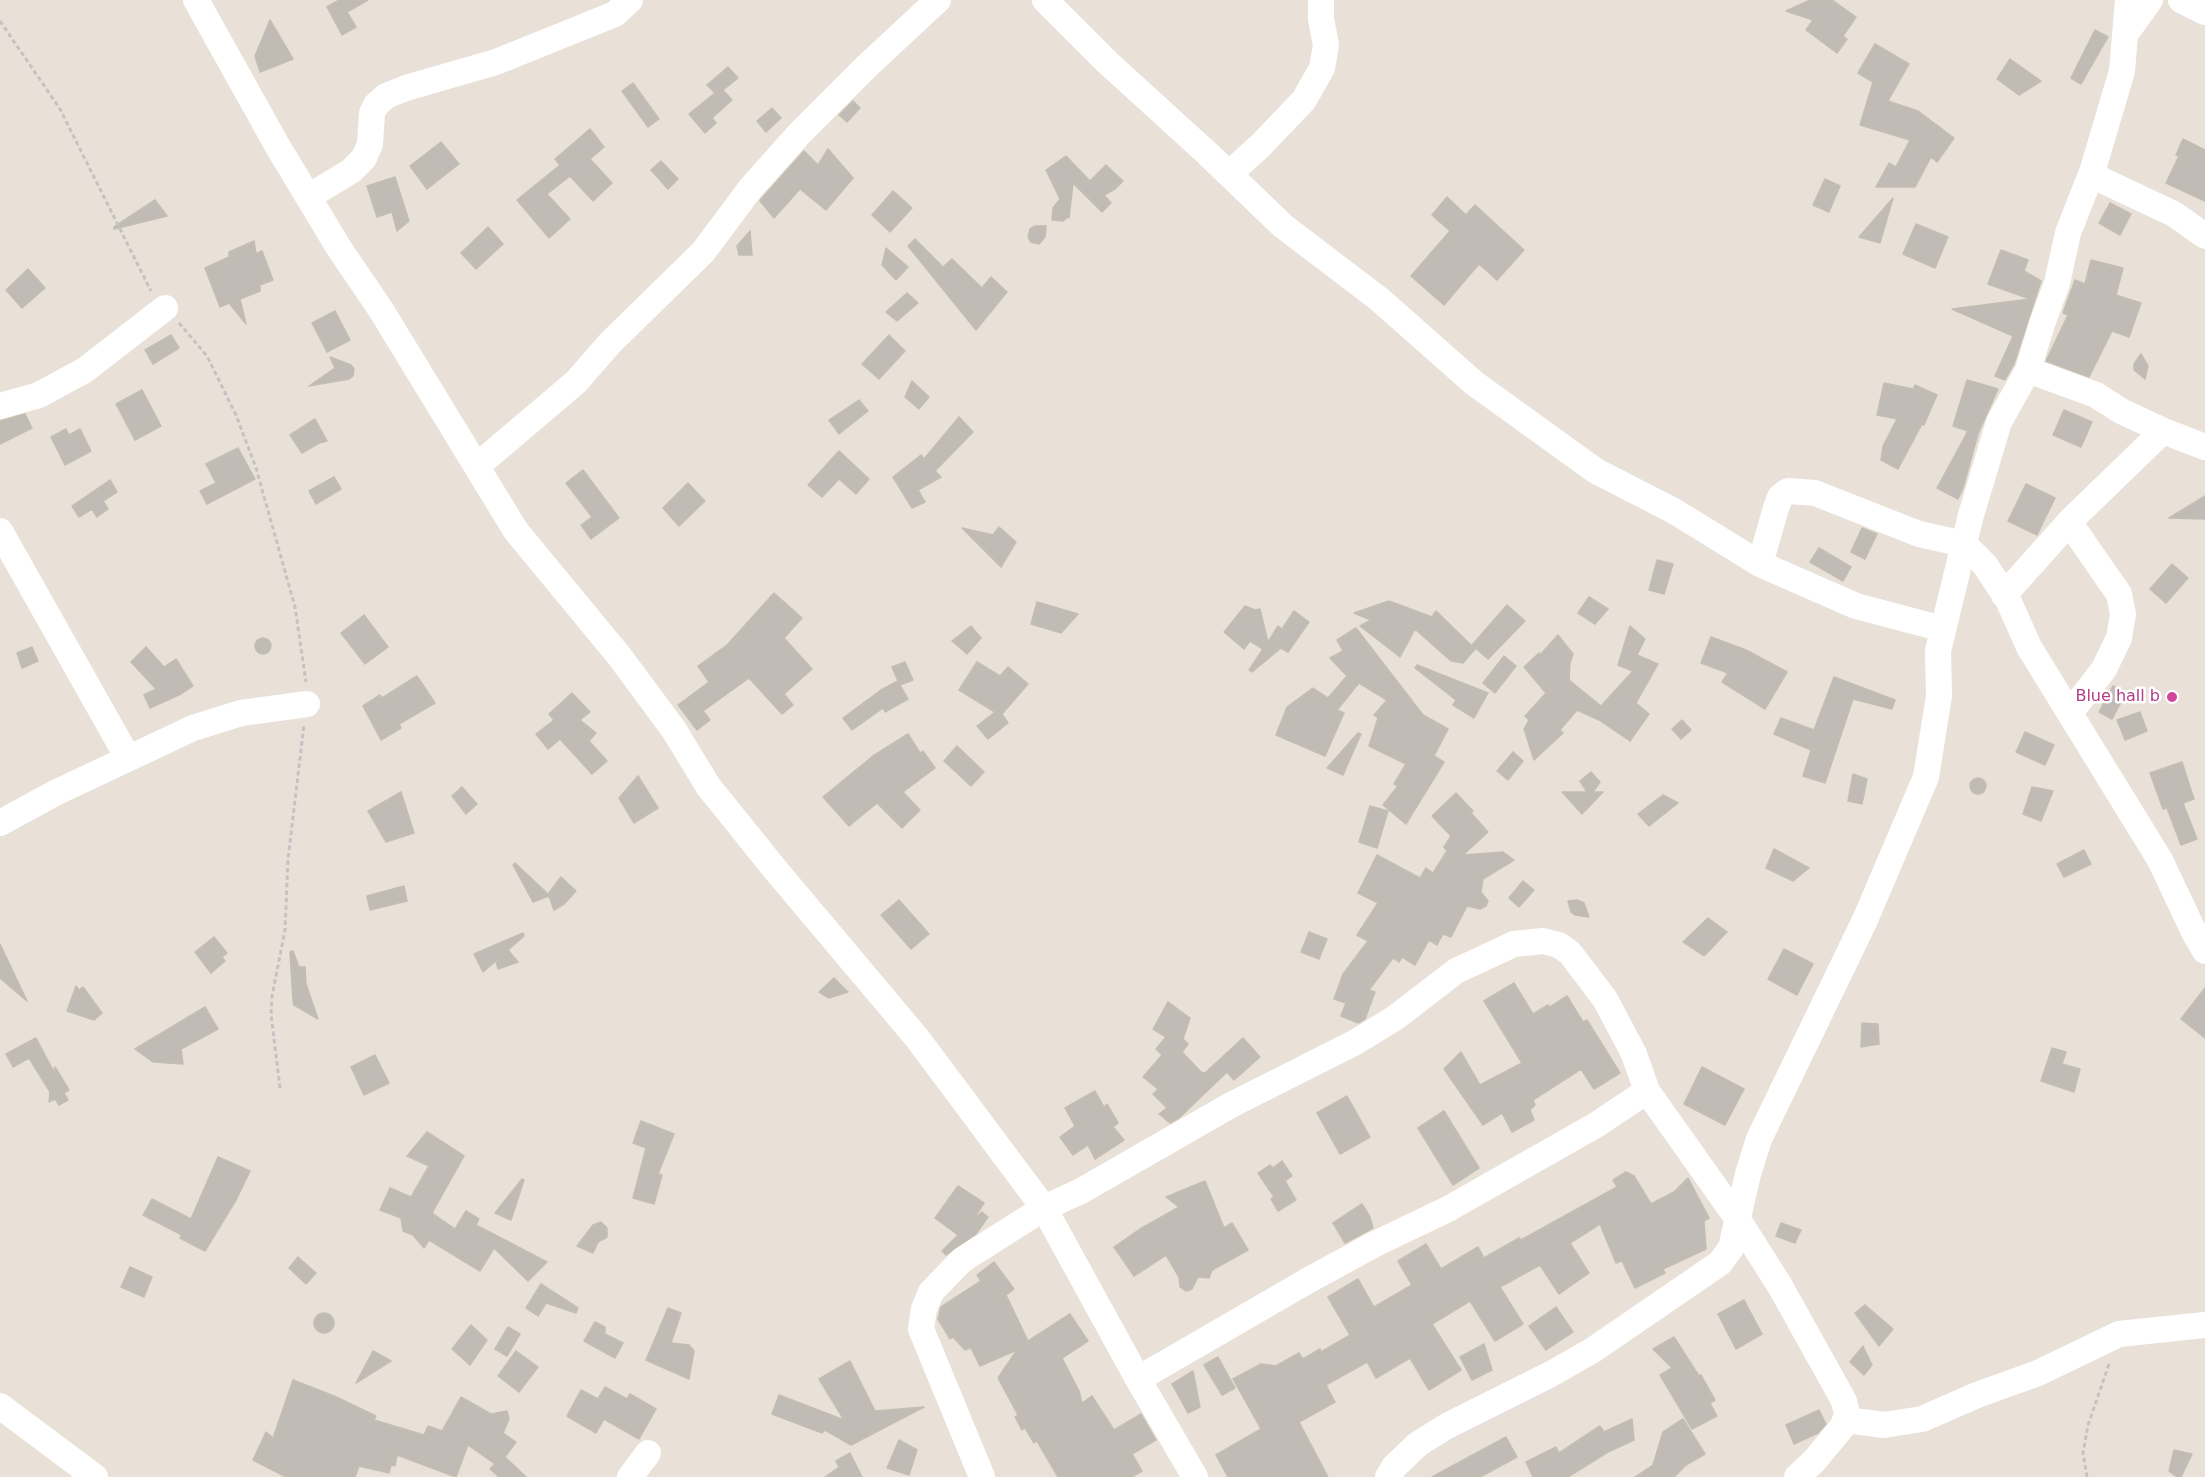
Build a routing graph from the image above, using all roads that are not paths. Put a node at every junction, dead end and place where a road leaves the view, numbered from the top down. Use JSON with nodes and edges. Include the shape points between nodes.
{"nodes":[{"id":1,"x":196,"y":0,"type":"edge"},
{"id":2,"x":630,"y":0,"type":"edge"},
{"id":3,"x":938,"y":0,"type":"edge"},
{"id":4,"x":1045,"y":0,"type":"edge"},
{"id":5,"x":1321,"y":0,"type":"edge"},
{"id":6,"x":2128,"y":0,"type":"edge"},
{"id":7,"x":2150,"y":0,"type":"edge"},
{"id":8,"x":2181,"y":0,"type":"edge"},
{"id":9,"x":2205,"y":12,"type":"edge"},
{"id":10,"x":2127,"y":32,"type":"junction"},
{"id":11,"x":1229,"y":174,"type":"junction"},
{"id":12,"x":2091,"y":175,"type":"junction"},
{"id":13,"x":308,"y":196,"type":"junction"},
{"id":14,"x":2205,"y":236,"type":"edge"},
{"id":15,"x":165,"y":308,"type":"road end"},
{"id":16,"x":2028,"y":370,"type":"junction"},
{"id":17,"x":0,"y":406,"type":"edge"},
{"id":18,"x":2163,"y":431,"type":"junction"},
{"id":19,"x":2205,"y":447,"type":"edge"},
{"id":20,"x":477,"y":466,"type":"junction"},
{"id":21,"x":2069,"y":522,"type":"junction"},
{"id":22,"x":0,"y":531,"type":"edge"},
{"id":23,"x":1964,"y":544,"type":"junction"},
{"id":24,"x":1760,"y":564,"type":"junction"},
{"id":25,"x":2004,"y":595,"type":"junction"},
{"id":26,"x":1943,"y":629,"type":"junction"},
{"id":27,"x":307,"y":705,"type":"road end"},
{"id":28,"x":2070,"y":714,"type":"junction"},
{"id":29,"x":128,"y":758,"type":"junction"},
{"id":30,"x":0,"y":823,"type":"edge"},
{"id":31,"x":2205,"y":951,"type":"edge"},
{"id":32,"x":1647,"y":1091,"type":"junction"},
{"id":33,"x":1044,"y":1208,"type":"junction"},
{"id":34,"x":1737,"y":1218,"type":"junction"},
{"id":35,"x":2205,"y":1325,"type":"edge"},
{"id":36,"x":1138,"y":1379,"type":"junction"},
{"id":37,"x":0,"y":1406,"type":"edge"},
{"id":38,"x":1846,"y":1420,"type":"junction"},
{"id":39,"x":648,"y":1453,"type":"dead end"},
{"id":40,"x":95,"y":1477,"type":"edge"},
{"id":41,"x":630,"y":1477,"type":"edge"},
{"id":42,"x":982,"y":1477,"type":"edge"},
{"id":43,"x":1196,"y":1477,"type":"edge"},
{"id":44,"x":1388,"y":1477,"type":"edge"},
{"id":45,"x":1797,"y":1477,"type":"edge"}],
"edges":[{"from":1,"to":13,"type":"street"},
{"from":2,"to":13,"type":"street","via":[[615,14],[496,63],[386,96],[372,113],[370,144],[364,158],[351,171]]},
{"from":3,"to":20,"type":"street","via":[[799,134],[750,189],[703,252],[576,382]]},
{"from":4,"to":11,"type":"street"},
{"from":5,"to":11,"type":"street","via":[[1326,45],[1322,68],[1304,100]]},
{"from":6,"to":10,"type":"street"},
{"from":7,"to":10,"type":"street"},
{"from":8,"to":9,"type":"street"},
{"from":10,"to":12,"type":"street","via":[[2122,71]]},
{"from":11,"to":24,"type":"street","via":[[1283,226],[1379,299],[1474,383],[1596,471],[1674,511]]},
{"from":12,"to":14,"type":"street","via":[[2174,214]]},
{"from":12,"to":16,"type":"street","via":[[2068,233],[2057,283]]},
{"from":13,"to":20,"type":"street"},
{"from":15,"to":17,"type":"street","via":[[85,370],[39,395]]},
{"from":16,"to":18,"type":"street","via":[[2096,394]]},
{"from":16,"to":23,"type":"street","via":[[1999,422]]},
{"from":18,"to":19,"type":"street"},
{"from":18,"to":21,"type":"street"},
{"from":20,"to":33,"type":"street","via":[[516,531],[620,657],[674,730],[708,786],[917,1038]]},
{"from":21,"to":25,"type":"street"},
{"from":21,"to":28,"type":"street","via":[[2119,594],[2123,615],[2119,638],[2104,669]]},
{"from":22,"to":29,"type":"street"},
{"from":23,"to":24,"type":"street","via":[[1919,534],[1815,493],[1788,491],[1780,497]]},
{"from":23,"to":25,"type":"street","via":[[1985,565]]},
{"from":23,"to":26,"type":"street"},
{"from":24,"to":26,"type":"street","via":[[1856,606]]},
{"from":25,"to":28,"type":"street","via":[[2029,647]]},
{"from":26,"to":34,"type":"street","via":[[1938,651],[1939,696],[1926,777],[1865,920],[1759,1139]]},
{"from":27,"to":29,"type":"street","via":[[241,713],[193,728]]},
{"from":28,"to":31,"type":"street","via":[[2160,860]]},
{"from":29,"to":30,"type":"street"},
{"from":32,"to":33,"type":"street","via":[[1634,1054],[1605,999],[1570,953],[1543,941],[1514,944],[1456,971],[1395,1018],[1354,1043],[1231,1105],[1082,1191]]},
{"from":32,"to":34,"type":"street"},
{"from":32,"to":36,"type":"street","via":[[1596,1125],[1458,1204],[1309,1280]]},
{"from":33,"to":36,"type":"street"},
{"from":33,"to":42,"type":"street","via":[[962,1260],[932,1292],[924,1309],[921,1329]]},
{"from":34,"to":38,"type":"street","via":[[1834,1382],[1844,1401]]},
{"from":34,"to":44,"type":"street","via":[[1731,1248],[1720,1263],[1593,1350],[1418,1444]]},
{"from":35,"to":38,"type":"street","via":[[2119,1334],[2038,1373],[1922,1419],[1884,1425]]},
{"from":36,"to":43,"type":"street"},
{"from":37,"to":40,"type":"street"},
{"from":38,"to":45,"type":"street"},
{"from":39,"to":41,"type":"street"}]}
